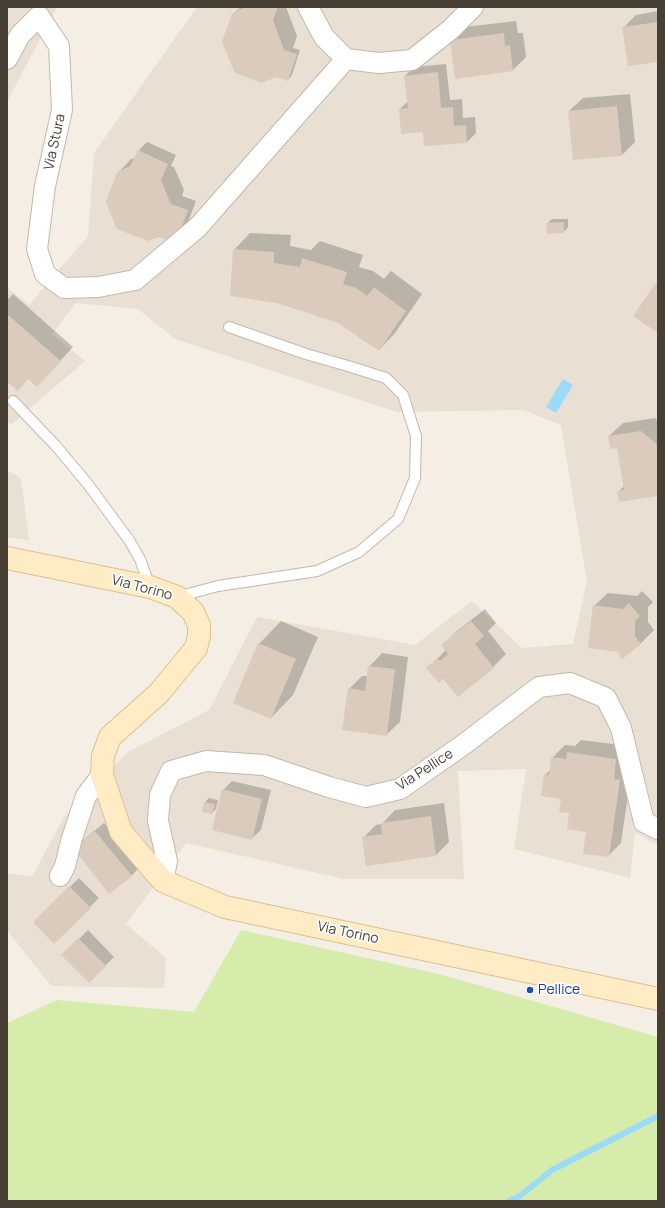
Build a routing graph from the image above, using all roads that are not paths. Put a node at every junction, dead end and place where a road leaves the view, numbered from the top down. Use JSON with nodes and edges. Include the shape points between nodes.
{"nodes":[{"id":1,"x":308,"y":7,"type":"edge"},
{"id":2,"x":473,"y":7,"type":"edge"},
{"id":3,"x":41,"y":11,"type":"edge"},
{"id":4,"x":7,"y":59,"type":"edge"},
{"id":5,"x":346,"y":59,"type":"junction"},
{"id":6,"x":229,"y":327,"type":"dead end"},
{"id":7,"x":13,"y":401,"type":"dead end"},
{"id":8,"x":7,"y":558,"type":"edge"},
{"id":9,"x":150,"y":588,"type":"junction"},
{"id":10,"x":177,"y":597,"type":"junction"},
{"id":11,"x":102,"y":775,"type":"junction"},
{"id":12,"x":658,"y":829,"type":"edge"},
{"id":13,"x":60,"y":876,"type":"dead end"},
{"id":14,"x":163,"y":881,"type":"junction"},
{"id":15,"x":658,"y":999,"type":"edge"}],
"edges":[{"from":1,"to":5,"type":"street","via":[[324,37]]},
{"from":2,"to":5,"type":"street","via":[[450,30],[412,60],[379,63]]},
{"from":3,"to":4,"type":"street","name":"Via Stura","via":[[20,36]]},
{"from":3,"to":5,"type":"street","name":"Via Stura","via":[[59,46],[62,110],[45,186],[37,249],[45,274],[64,288],[98,287],[135,280],[198,227]]},
{"from":6,"to":10,"type":"lane","via":[[386,378],[403,394],[416,436],[415,478],[398,519],[359,552],[317,571],[218,586]]},
{"from":7,"to":9,"type":"lane","via":[[56,446],[129,540],[140,558]]},
{"from":8,"to":9,"type":"main road","name":"Via Torino"},
{"from":9,"to":10,"type":"main road","name":"Via Torino"},
{"from":10,"to":11,"type":"main road","name":"Via Torino","via":[[192,612],[199,625],[196,648],[159,693],[110,737],[103,756]]},
{"from":11,"to":13,"type":"street","via":[[86,796]]},
{"from":11,"to":14,"type":"main road","name":"Via Torino","via":[[121,832]]},
{"from":12,"to":14,"type":"street","name":"Via Pellice","via":[[644,822],[621,728],[606,698],[570,683],[539,687],[400,789],[366,797],[264,765],[206,761],[171,771],[160,795],[158,821],[167,861]]},
{"from":14,"to":15,"type":"main road","name":"Via Torino","via":[[225,907]]}]}
